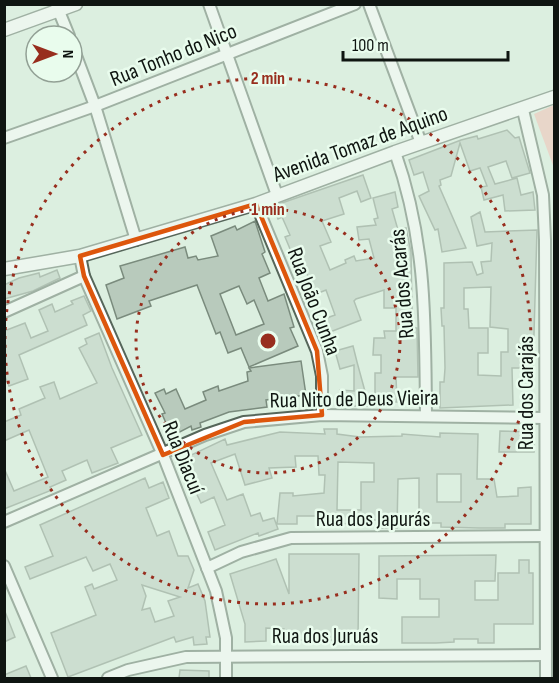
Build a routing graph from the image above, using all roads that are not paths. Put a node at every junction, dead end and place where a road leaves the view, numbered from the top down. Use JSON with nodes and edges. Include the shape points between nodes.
{"nodes":[{"id":1,"x":76,"y":4,"type":"edge"},
{"id":2,"x":209,"y":4,"type":"edge"},
{"id":3,"x":355,"y":4,"type":"edge"},
{"id":4,"x":369,"y":4,"type":"edge"},
{"id":5,"x":58,"y":8,"type":"edge"},
{"id":6,"x":64,"y":24,"type":"edge"},
{"id":7,"x":4,"y":30,"type":"edge"},
{"id":8,"x":226,"y":53,"type":"junction"},
{"id":9,"x":84,"y":77,"type":"edge"},
{"id":10,"x":555,"y":97,"type":"edge"},
{"id":11,"x":95,"y":106,"type":"junction"},
{"id":12,"x":523,"y":110,"type":"junction"},
{"id":13,"x":4,"y":138,"type":"edge"},
{"id":14,"x":421,"y":142,"type":"junction"},
{"id":15,"x":395,"y":152,"type":"junction"},
{"id":16,"x":277,"y":195,"type":"junction"},
{"id":17,"x":256,"y":204,"type":"junction"},
{"id":18,"x":136,"y":240,"type":"junction"},
{"id":19,"x":81,"y":256,"type":"junction"},
{"id":20,"x":4,"y":269,"type":"edge"},
{"id":21,"x":84,"y":276,"type":"junction"},
{"id":22,"x":4,"y":312,"type":"edge"},
{"id":23,"x":322,"y":415,"type":"junction"},
{"id":24,"x":426,"y":416,"type":"junction"},
{"id":25,"x":545,"y":418,"type":"junction"},
{"id":26,"x":163,"y":455,"type":"junction"},
{"id":27,"x":4,"y":522,"type":"edge"},
{"id":28,"x":545,"y":536,"type":"junction"},
{"id":29,"x":4,"y":566,"type":"edge"},
{"id":30,"x":207,"y":568,"type":"junction"},
{"id":31,"x":226,"y":655,"type":"junction"},
{"id":32,"x":546,"y":656,"type":"junction"},
{"id":33,"x":52,"y":678,"type":"edge"},
{"id":34,"x":108,"y":678,"type":"edge"},
{"id":35,"x":226,"y":678,"type":"edge"},
{"id":36,"x":546,"y":678,"type":"edge"}],
"edges":[{"from":1,"to":5,"type":"street"},
{"from":2,"to":8,"type":"street"},
{"from":3,"to":8,"type":"street","name":"Rua Tonho do Nico"},
{"from":4,"to":14,"type":"street"},
{"from":5,"to":6,"type":"street"},
{"from":5,"to":7,"type":"street"},
{"from":8,"to":11,"type":"street","name":"Rua Tonho do Nico"},
{"from":8,"to":16,"type":"street"},
{"from":9,"to":11,"type":"street"},
{"from":10,"to":12,"type":"street","name":"Avenida Tomaz de Aquino"},
{"from":11,"to":13,"type":"street","name":"Rua Tonho do Nico"},
{"from":11,"to":18,"type":"street"},
{"from":12,"to":14,"type":"street","name":"Avenida Tomaz de Aquino"},
{"from":12,"to":25,"type":"street","name":"Rua dos Carajás","via":[[543,195]]},
{"from":14,"to":15,"type":"street","name":"Avenida Tomaz de Aquino"},
{"from":15,"to":16,"type":"street","name":"Avenida Tomaz de Aquino"},
{"from":15,"to":24,"type":"street","name":"Rua dos Acarás","via":[[414,212],[422,264]]},
{"from":16,"to":17,"type":"street","name":"Avenida Tomaz de Aquino"},
{"from":17,"to":18,"type":"street","name":"Avenida Tomaz de Aquino"},
{"from":17,"to":23,"type":"street","name":"Rua João Cunha","via":[[317,351],[322,376]]},
{"from":18,"to":19,"type":"street","name":"Avenida Tomaz de Aquino"},
{"from":19,"to":20,"type":"street","name":"Avenida Tomaz de Aquino"},
{"from":19,"to":21,"type":"street","name":"Rua Diacuí"},
{"from":21,"to":22,"type":"street"},
{"from":21,"to":26,"type":"street","name":"Rua Diacuí"},
{"from":23,"to":24,"type":"street","name":"Rua Nito de Deus Vieira"},
{"from":23,"to":26,"type":"street","name":"Rua Nito de Deus Vieira","via":[[244,422]]},
{"from":24,"to":25,"type":"street","name":"Rua Nito de Deus Vieira"},
{"from":25,"to":28,"type":"street","name":"Rua dos Carajás"},
{"from":26,"to":27,"type":"street","name":"Rua Nito de Deus Vieira"},
{"from":26,"to":30,"type":"street","name":"Rua Diacuí"},
{"from":28,"to":30,"type":"street","name":"Rua dos Japurás","via":[[291,538],[241,552]]},
{"from":28,"to":32,"type":"street","name":"Rua dos Carajás"},
{"from":29,"to":33,"type":"street"},
{"from":30,"to":31,"type":"street","name":"Rua Diacuí","via":[[222,615]]},
{"from":31,"to":32,"type":"street","name":"Rua dos Juruás"},
{"from":31,"to":34,"type":"street","name":"Rua dos Juruás","via":[[166,660]]},
{"from":31,"to":35,"type":"street","name":"Rua Diacuí"},
{"from":32,"to":36,"type":"street","name":"Rua dos Carajás"}]}
